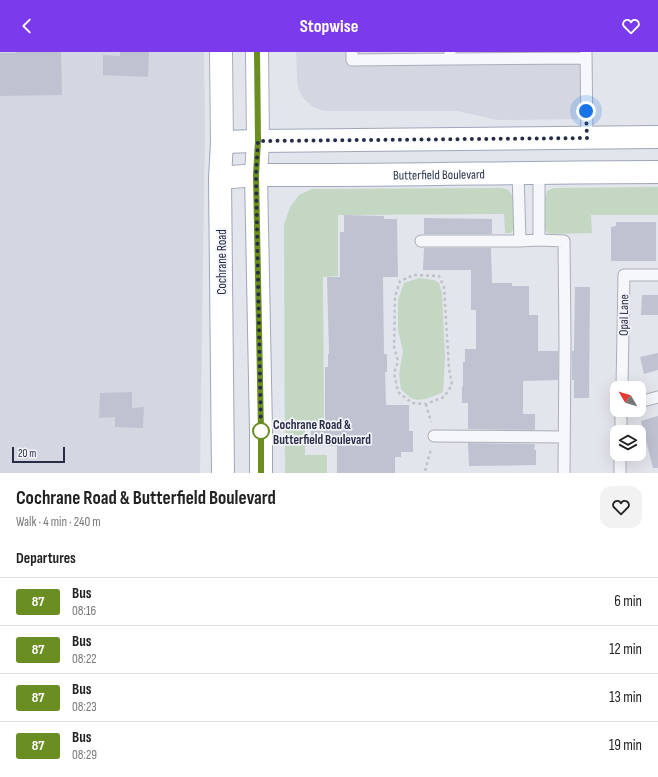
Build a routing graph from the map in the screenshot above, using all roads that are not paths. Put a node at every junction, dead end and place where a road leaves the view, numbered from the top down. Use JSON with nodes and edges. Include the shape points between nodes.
{"nodes":[{"id":1,"x":222,"y":52,"type":"edge"},
{"id":2,"x":256,"y":52,"type":"edge"},
{"id":3,"x":352,"y":52,"type":"edge"},
{"id":4,"x":539,"y":55,"type":"edge"},
{"id":5,"x":586,"y":55,"type":"edge"},
{"id":6,"x":450,"y":56,"type":"edge"},
{"id":7,"x":658,"y":137,"type":"edge"},
{"id":8,"x":587,"y":138,"type":"junction"},
{"id":9,"x":258,"y":141,"type":"junction"},
{"id":10,"x":222,"y":142,"type":"junction"},
{"id":11,"x":529,"y":172,"type":"junction"},
{"id":12,"x":658,"y":172,"type":"edge"},
{"id":13,"x":256,"y":175,"type":"junction"},
{"id":14,"x":220,"y":178,"type":"junction"},
{"id":15,"x":540,"y":240,"type":"junction"},
{"id":16,"x":421,"y":241,"type":"dead end"},
{"id":17,"x":520,"y":241,"type":"junction"},
{"id":18,"x":658,"y":274,"type":"edge"},
{"id":19,"x":622,"y":381,"type":"edge"},
{"id":20,"x":658,"y":397,"type":"edge"},
{"id":21,"x":646,"y":400,"type":"edge"},
{"id":22,"x":434,"y":436,"type":"dead end"},
{"id":23,"x":564,"y":437,"type":"junction"},
{"id":24,"x":620,"y":461,"type":"edge"},
{"id":25,"x":222,"y":473,"type":"edge"},
{"id":26,"x":261,"y":473,"type":"edge"},
{"id":27,"x":564,"y":473,"type":"edge"},
{"id":28,"x":620,"y":473,"type":"edge"}],
"edges":[{"from":1,"to":10,"type":"main road","name":"Cochrane Road"},
{"from":2,"to":9,"type":"main road"},
{"from":3,"to":6,"type":"lane","via":[[352,60]]},
{"from":4,"to":5,"type":"lane"},
{"from":4,"to":6,"type":"lane"},
{"from":5,"to":8,"type":"lane"},
{"from":7,"to":8,"type":"main road"},
{"from":8,"to":9,"type":"main road"},
{"from":9,"to":10,"type":"main road"},
{"from":9,"to":13,"type":"main road"},
{"from":10,"to":14,"type":"main road","name":"Cochrane Road"},
{"from":11,"to":12,"type":"main road","name":"Butterfield Boulevard"},
{"from":11,"to":13,"type":"main road","name":"Butterfield Boulevard"},
{"from":11,"to":15,"type":"lane"},
{"from":11,"to":17,"type":"lane"},
{"from":13,"to":14,"type":"main road","name":"Butterfield Boulevard"},
{"from":13,"to":26,"type":"main road"},
{"from":14,"to":25,"type":"main road","name":"Cochrane Road"},
{"from":15,"to":17,"type":"lane"},
{"from":15,"to":23,"type":"lane","via":[[564,241]]},
{"from":16,"to":17,"type":"lane"},
{"from":18,"to":19,"type":"lane","name":"Opal Lane","via":[[624,275]]},
{"from":20,"to":21,"type":"lane"},
{"from":22,"to":23,"type":"lane"},
{"from":23,"to":27,"type":"lane"},
{"from":24,"to":28,"type":"lane"}]}
